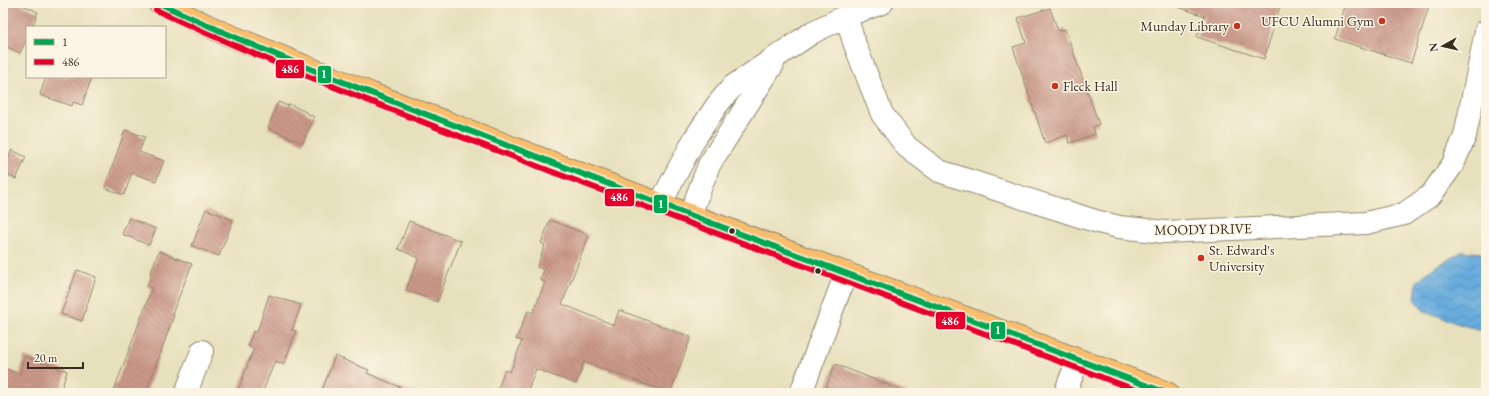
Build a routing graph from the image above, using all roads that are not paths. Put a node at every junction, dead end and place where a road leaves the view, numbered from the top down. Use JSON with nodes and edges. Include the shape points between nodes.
{"nodes":[{"id":1,"x":159,"y":3,"type":"edge"},
{"id":2,"x":882,"y":3,"type":"edge"},
{"id":3,"x":846,"y":16,"type":"junction"},
{"id":4,"x":1486,"y":31,"type":"edge"},
{"id":5,"x":776,"y":58,"type":"junction"},
{"id":6,"x":660,"y":204,"type":"junction"},
{"id":7,"x":690,"y":215,"type":"junction"},
{"id":8,"x":846,"y":273,"type":"junction"},
{"id":9,"x":202,"y":351,"type":"dead end"},
{"id":10,"x":1078,"y":360,"type":"junction"},
{"id":11,"x":186,"y":393,"type":"edge"},
{"id":12,"x":801,"y":393,"type":"edge"},
{"id":13,"x":1065,"y":393,"type":"edge"},
{"id":14,"x":1167,"y":393,"type":"edge"}],
"edges":[{"from":1,"to":6,"type":"main road","via":[[221,32],[372,94]]},
{"from":2,"to":3,"type":"street"},
{"from":3,"to":4,"type":"street","name":"MOODY DRIVE","via":[[882,114],[907,147],[939,171],[1101,223],[1165,232],[1366,223],[1404,214],[1431,196],[1453,164],[1465,136]]},
{"from":3,"to":5,"type":"street","via":[[814,32]]},
{"from":5,"to":6,"type":"street","via":[[733,86],[717,105],[695,138]]},
{"from":5,"to":7,"type":"street","via":[[709,165]]},
{"from":6,"to":7,"type":"main road"},
{"from":7,"to":8,"type":"main road"},
{"from":8,"to":10,"type":"main road"},
{"from":8,"to":12,"type":"street"},
{"from":9,"to":11,"type":"street"},
{"from":10,"to":13,"type":"street"},
{"from":10,"to":14,"type":"main road"}]}
